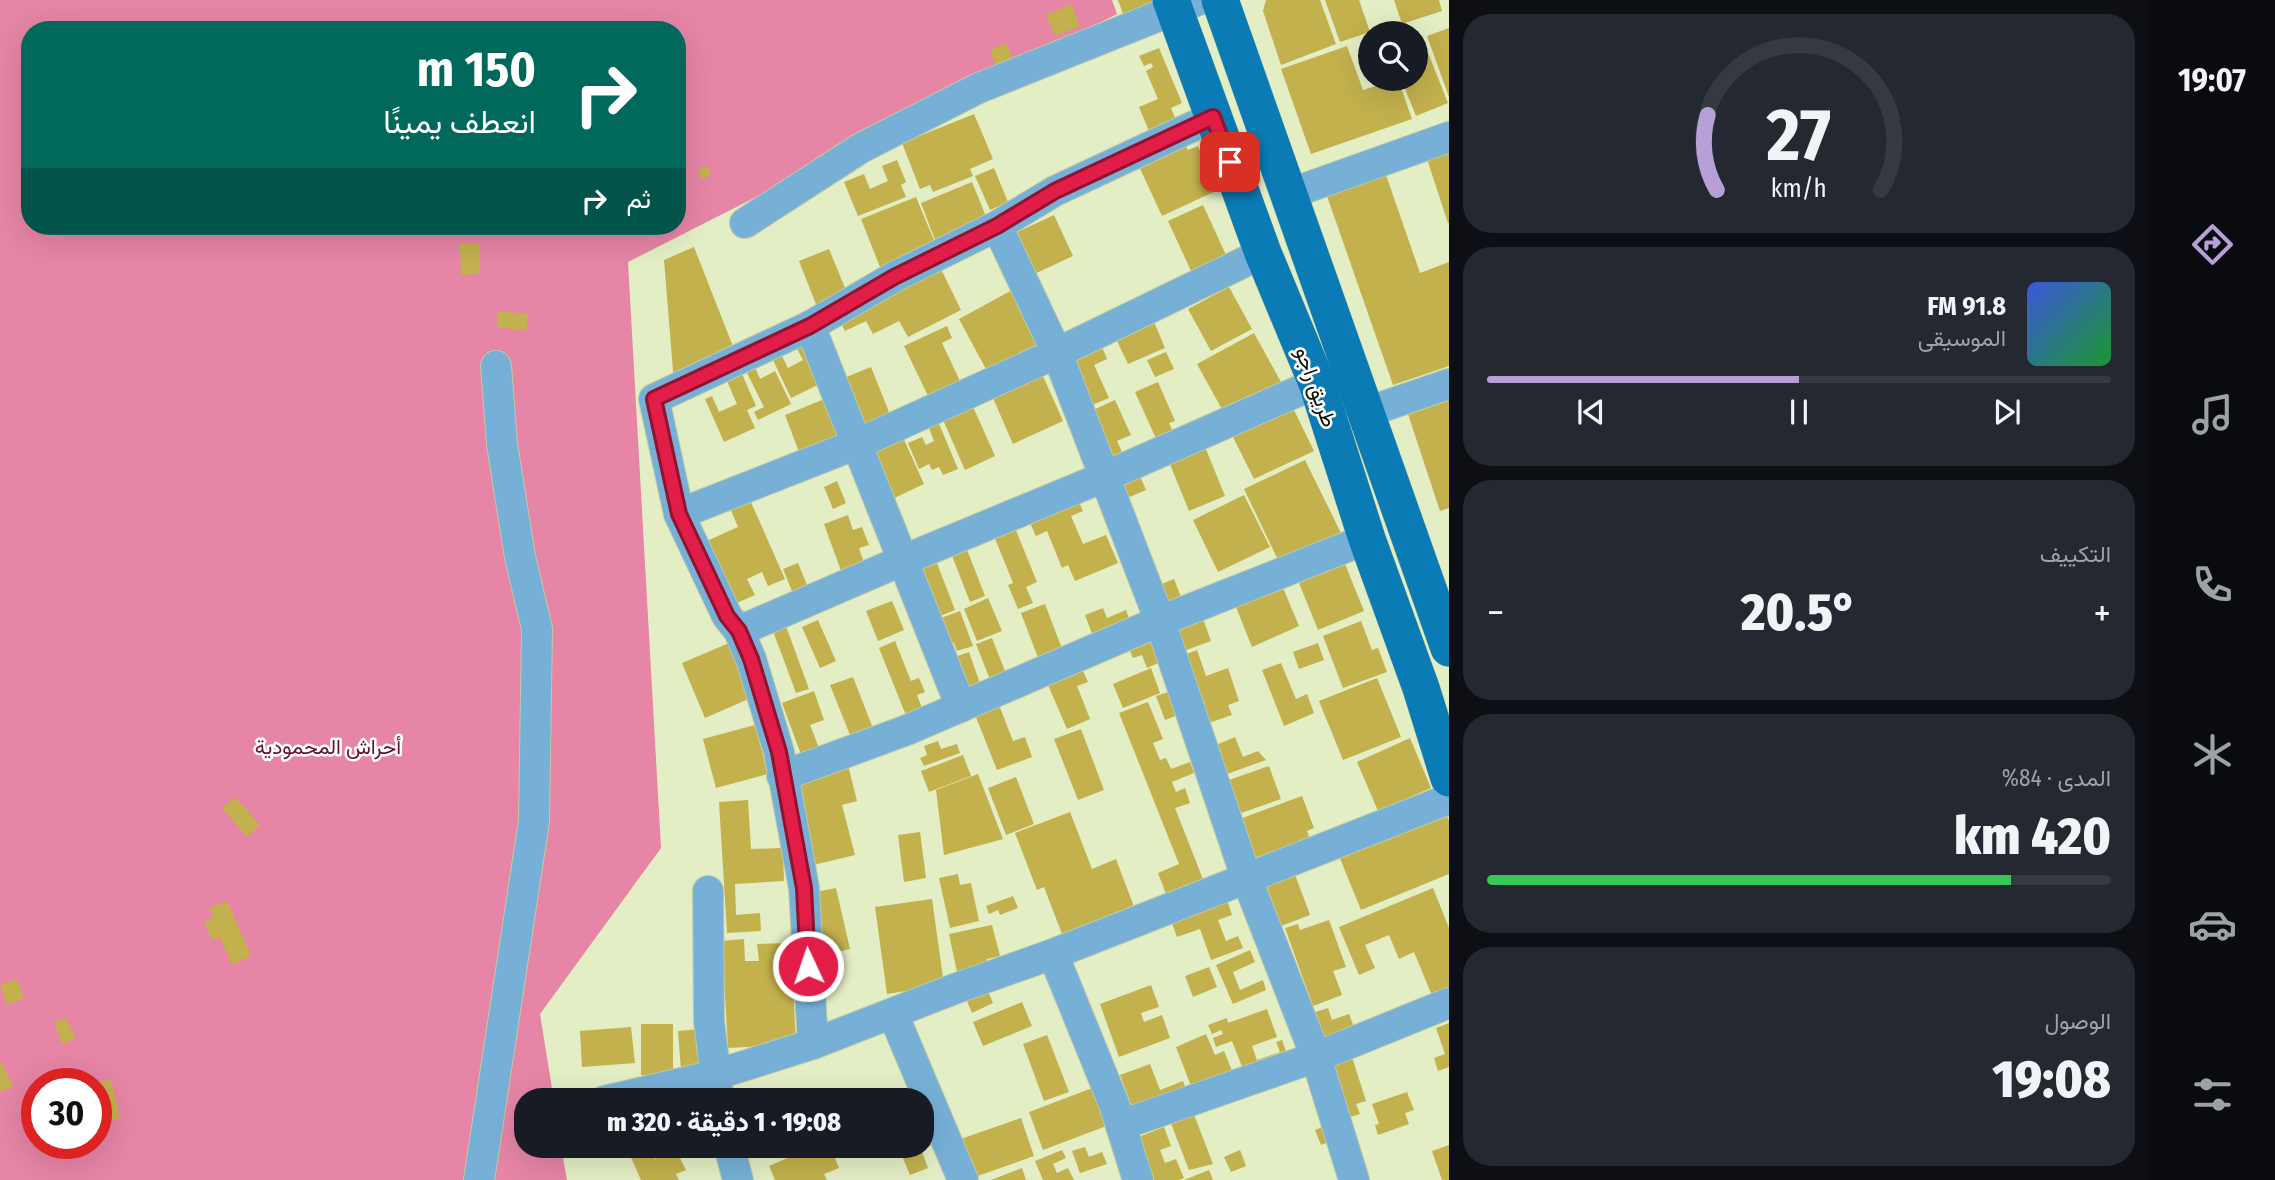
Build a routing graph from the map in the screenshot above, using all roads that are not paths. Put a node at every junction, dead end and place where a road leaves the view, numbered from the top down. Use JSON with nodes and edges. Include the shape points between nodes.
{"nodes":[{"id":1,"x":1220,"y":0,"type":"edge"},
{"id":2,"x":1181,"y":3,"type":"edge"},
{"id":3,"x":1213,"y":117,"type":"junction"},
{"id":4,"x":1449,"y":137,"type":"edge"},
{"id":5,"x":1289,"y":194,"type":"junction"},
{"id":6,"x":745,"y":223,"type":"dead end"},
{"id":7,"x":997,"y":226,"type":"junction"},
{"id":8,"x":1263,"y":253,"type":"junction"},
{"id":9,"x":810,"y":326,"type":"junction"},
{"id":10,"x":1057,"y":353,"type":"junction"},
{"id":11,"x":496,"y":366,"type":"dead end"},
{"id":12,"x":1317,"y":383,"type":"junction"},
{"id":13,"x":1449,"y":384,"type":"edge"},
{"id":14,"x":1367,"y":412,"type":"junction"},
{"id":15,"x":857,"y":444,"type":"junction"},
{"id":16,"x":1104,"y":477,"type":"junction"},
{"id":17,"x":679,"y":514,"type":"junction"},
{"id":18,"x":1367,"y":539,"type":"junction"},
{"id":19,"x":901,"y":561,"type":"junction"},
{"id":20,"x":1160,"y":621,"type":"junction"},
{"id":21,"x":739,"y":631,"type":"junction"},
{"id":22,"x":1449,"y":648,"type":"edge"},
{"id":23,"x":961,"y":707,"type":"junction"},
{"id":24,"x":782,"y":776,"type":"junction"},
{"id":25,"x":1449,"y":778,"type":"edge"},
{"id":26,"x":1449,"y":799,"type":"edge"},
{"id":27,"x":1246,"y":877,"type":"junction"},
{"id":28,"x":708,"y":891,"type":"dead end"},
{"id":29,"x":1053,"y":954,"type":"junction"},
{"id":30,"x":1449,"y":1003,"type":"edge"},
{"id":31,"x":893,"y":1014,"type":"junction"},
{"id":32,"x":813,"y":1044,"type":"junction"},
{"id":33,"x":1315,"y":1057,"type":"junction"},
{"id":34,"x":717,"y":1088,"type":"edge"},
{"id":35,"x":1121,"y":1125,"type":"junction"},
{"id":36,"x":732,"y":1158,"type":"edge"},
{"id":37,"x":479,"y":1180,"type":"edge"},
{"id":38,"x":738,"y":1180,"type":"edge"},
{"id":39,"x":963,"y":1180,"type":"edge"},
{"id":40,"x":1138,"y":1180,"type":"edge"},
{"id":41,"x":1354,"y":1180,"type":"edge"}],
"edges":[{"from":1,"to":5,"type":"main road","name":"طريق راجو"},
{"from":2,"to":3,"type":"main road","name":"طريق راجو"},
{"from":2,"to":6,"type":"street","via":[[979,88],[861,148]]},
{"from":3,"to":7,"type":"street","via":[[1055,191]]},
{"from":3,"to":8,"type":"main road","name":"طريق راجو"},
{"from":4,"to":5,"type":"street"},
{"from":5,"to":14,"type":"main road","name":"طريق راجو"},
{"from":7,"to":9,"type":"street","via":[[894,277]]},
{"from":7,"to":10,"type":"street"},
{"from":8,"to":10,"type":"street"},
{"from":8,"to":12,"type":"main road","name":"طريق راجو"},
{"from":9,"to":15,"type":"street"},
{"from":9,"to":17,"type":"street","via":[[654,399]]},
{"from":10,"to":15,"type":"street"},
{"from":10,"to":16,"type":"street"},
{"from":11,"to":37,"type":"street","via":[[502,444],[537,629],[534,821]]},
{"from":12,"to":16,"type":"street"},
{"from":12,"to":18,"type":"main road","name":"طريق راجو"},
{"from":13,"to":14,"type":"street"},
{"from":14,"to":22,"type":"main road","name":"طريق راجو"},
{"from":15,"to":17,"type":"street"},
{"from":15,"to":19,"type":"street"},
{"from":16,"to":19,"type":"street"},
{"from":16,"to":20,"type":"street"},
{"from":17,"to":21,"type":"street","via":[[727,616]]},
{"from":18,"to":20,"type":"street"},
{"from":18,"to":25,"type":"main road","name":"طريق راجو"},
{"from":19,"to":21,"type":"street"},
{"from":19,"to":23,"type":"street"},
{"from":20,"to":23,"type":"street"},
{"from":20,"to":27,"type":"street"},
{"from":21,"to":24,"type":"street","via":[[779,752]]},
{"from":23,"to":24,"type":"street"},
{"from":24,"to":32,"type":"street","via":[[804,888]]},
{"from":26,"to":27,"type":"street"},
{"from":27,"to":29,"type":"street"},
{"from":27,"to":33,"type":"street"},
{"from":28,"to":34,"type":"street","via":[[709,1021]]},
{"from":29,"to":31,"type":"street"},
{"from":29,"to":35,"type":"street"},
{"from":30,"to":33,"type":"street"},
{"from":31,"to":32,"type":"street"},
{"from":31,"to":39,"type":"street"},
{"from":32,"to":34,"type":"street"},
{"from":33,"to":35,"type":"street"},
{"from":33,"to":41,"type":"street"},
{"from":35,"to":40,"type":"street"},
{"from":36,"to":38,"type":"street"}]}
